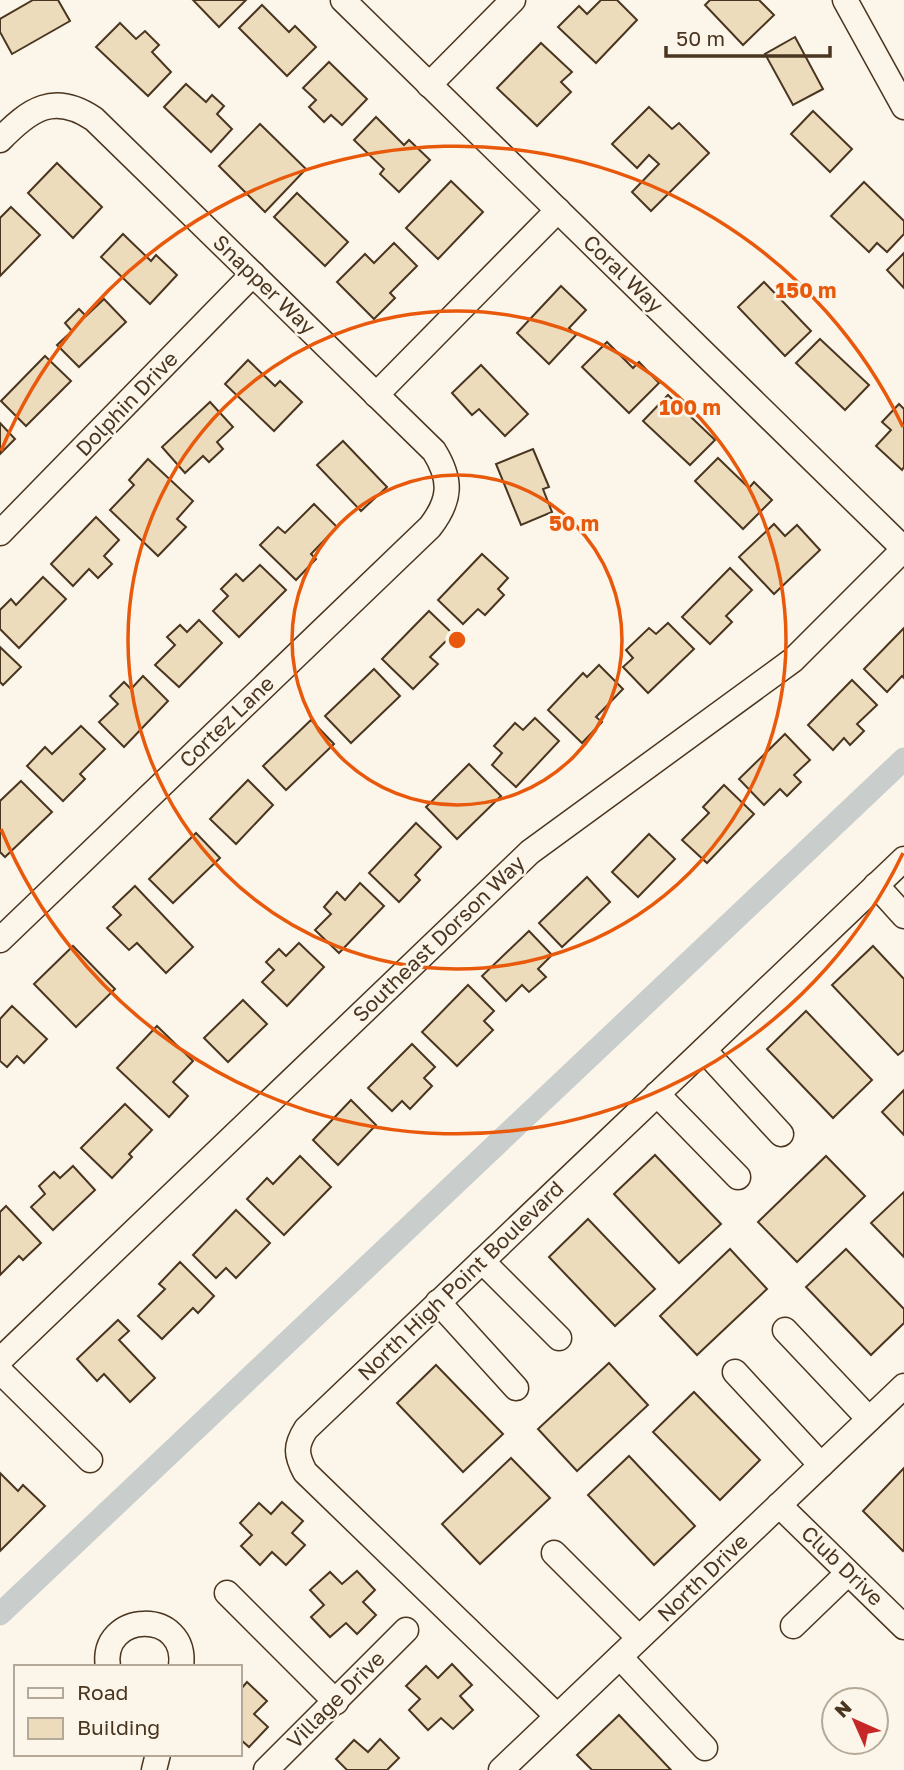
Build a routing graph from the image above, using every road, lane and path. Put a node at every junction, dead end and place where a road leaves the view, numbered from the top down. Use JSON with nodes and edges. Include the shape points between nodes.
{"nodes":[{"id":1,"x":343,"y":0,"type":"edge"},
{"id":2,"x":513,"y":0,"type":"edge"},
{"id":3,"x":845,"y":0,"type":"edge"},
{"id":4,"x":429,"y":85,"type":"junction"},
{"id":5,"x":904,"y":107,"type":"edge"},
{"id":6,"x":0,"y":140,"type":"edge"},
{"id":7,"x":558,"y":210,"type":"junction"},
{"id":8,"x":253,"y":274,"type":"junction"},
{"id":9,"x":376,"y":395,"type":"junction"},
{"id":10,"x":446,"y":498,"type":"joint"},
{"id":11,"x":0,"y":533,"type":"edge"},
{"id":12,"x":904,"y":549,"type":"edge"},
{"id":13,"x":904,"y":859,"type":"edge"},
{"id":14,"x":876,"y":886,"type":"junction"},
{"id":15,"x":904,"y":916,"type":"edge"},
{"id":16,"x":0,"y":940,"type":"edge"},
{"id":17,"x":704,"y":1050,"type":"junction"},
{"id":18,"x":657,"y":1094,"type":"junction"},
{"id":19,"x":781,"y":1134,"type":"dead end"},
{"id":20,"x":738,"y":1177,"type":"dead end"},
{"id":21,"x":482,"y":1261,"type":"junction"},
{"id":22,"x":438,"y":1303,"type":"junction"},
{"id":23,"x":785,"y":1330,"type":"dead end"},
{"id":24,"x":559,"y":1338,"type":"dead end"},
{"id":25,"x":0,"y":1360,"type":"edge"},
{"id":26,"x":0,"y":1371,"type":"edge"},
{"id":27,"x":736,"y":1372,"type":"dead end"},
{"id":28,"x":904,"y":1385,"type":"edge"},
{"id":29,"x":516,"y":1388,"type":"dead end"},
{"id":30,"x":869,"y":1419,"type":"junction"},
{"id":31,"x":90,"y":1460,"type":"dead end"},
{"id":32,"x":821,"y":1465,"type":"junction"},
{"id":33,"x":779,"y":1505,"type":"junction"},
{"id":34,"x":554,"y":1553,"type":"dead end"},
{"id":35,"x":848,"y":1573,"type":"junction"},
{"id":36,"x":226,"y":1593,"type":"dead end"},
{"id":37,"x":901,"y":1619,"type":"edge"},
{"id":38,"x":793,"y":1626,"type":"dead end"},
{"id":39,"x":406,"y":1630,"type":"dead end"},
{"id":40,"x":639,"y":1639,"type":"junction"},
{"id":41,"x":620,"y":1657,"type":"junction"},
{"id":42,"x":108,"y":1665,"type":"edge"},
{"id":43,"x":181,"y":1665,"type":"edge"},
{"id":44,"x":336,"y":1702,"type":"junction"},
{"id":45,"x":557,"y":1716,"type":"junction"},
{"id":46,"x":705,"y":1748,"type":"dead end"},
{"id":47,"x":266,"y":1770,"type":"edge"},
{"id":48,"x":501,"y":1770,"type":"edge"}],
"edges":[{"from":1,"to":4,"type":"street","name":"Coral Way"},
{"from":2,"to":4,"type":"street"},
{"from":3,"to":5,"type":"street"},
{"from":4,"to":7,"type":"street","name":"Coral Way"},
{"from":6,"to":8,"type":"street","name":"Snapper Way","via":[[32,111],[64,105],[80,110]]},
{"from":7,"to":9,"type":"street"},
{"from":7,"to":12,"type":"street","name":"Coral Way"},
{"from":8,"to":9,"type":"street","name":"Snapper Way"},
{"from":8,"to":11,"type":"street","name":"Dolphin Drive"},
{"from":9,"to":10,"type":"street","name":"Snapper Way","via":[[434,451],[443,465]]},
{"from":10,"to":16,"type":"street","name":"Cortez Lane","via":[[430,527]]},
{"from":12,"to":25,"type":"street","name":"Southeast Dorson Way","via":[[793,660],[530,852]]},
{"from":13,"to":14,"type":"street","name":"North High Point Boulevard"},
{"from":14,"to":15,"type":"street"},
{"from":14,"to":17,"type":"street","name":"North High Point Boulevard"},
{"from":17,"to":18,"type":"street","name":"North High Point Boulevard"},
{"from":17,"to":19,"type":"street"},
{"from":18,"to":20,"type":"street"},
{"from":18,"to":21,"type":"street","name":"North High Point Boulevard"},
{"from":21,"to":22,"type":"street","name":"North High Point Boulevard"},
{"from":21,"to":24,"type":"street"},
{"from":22,"to":29,"type":"street"},
{"from":22,"to":45,"type":"street","name":"North High Point Boulevard","via":[[306,1429],[298,1442],[297,1458],[305,1472]]},
{"from":23,"to":30,"type":"street"},
{"from":26,"to":31,"type":"street"},
{"from":27,"to":32,"type":"street"},
{"from":28,"to":30,"type":"street","name":"North Drive"},
{"from":30,"to":32,"type":"street","name":"North Drive"},
{"from":32,"to":33,"type":"street","name":"North Drive"},
{"from":33,"to":35,"type":"street","name":"Club Drive"},
{"from":33,"to":40,"type":"street","name":"North Drive"},
{"from":34,"to":40,"type":"street"},
{"from":35,"to":37,"type":"street","name":"Club Drive"},
{"from":35,"to":38,"type":"street"},
{"from":36,"to":44,"type":"street"},
{"from":39,"to":44,"type":"street","name":"Village Drive"},
{"from":40,"to":41,"type":"street","name":"North Drive"},
{"from":41,"to":45,"type":"street","name":"North Drive"},
{"from":41,"to":46,"type":"street"},
{"from":42,"to":43,"type":"street","via":[[108,1651],[119,1633],[128,1626],[149,1623],[176,1639]]},
{"from":44,"to":47,"type":"street","name":"Village Drive"},
{"from":45,"to":48,"type":"street","name":"North Drive"}]}
